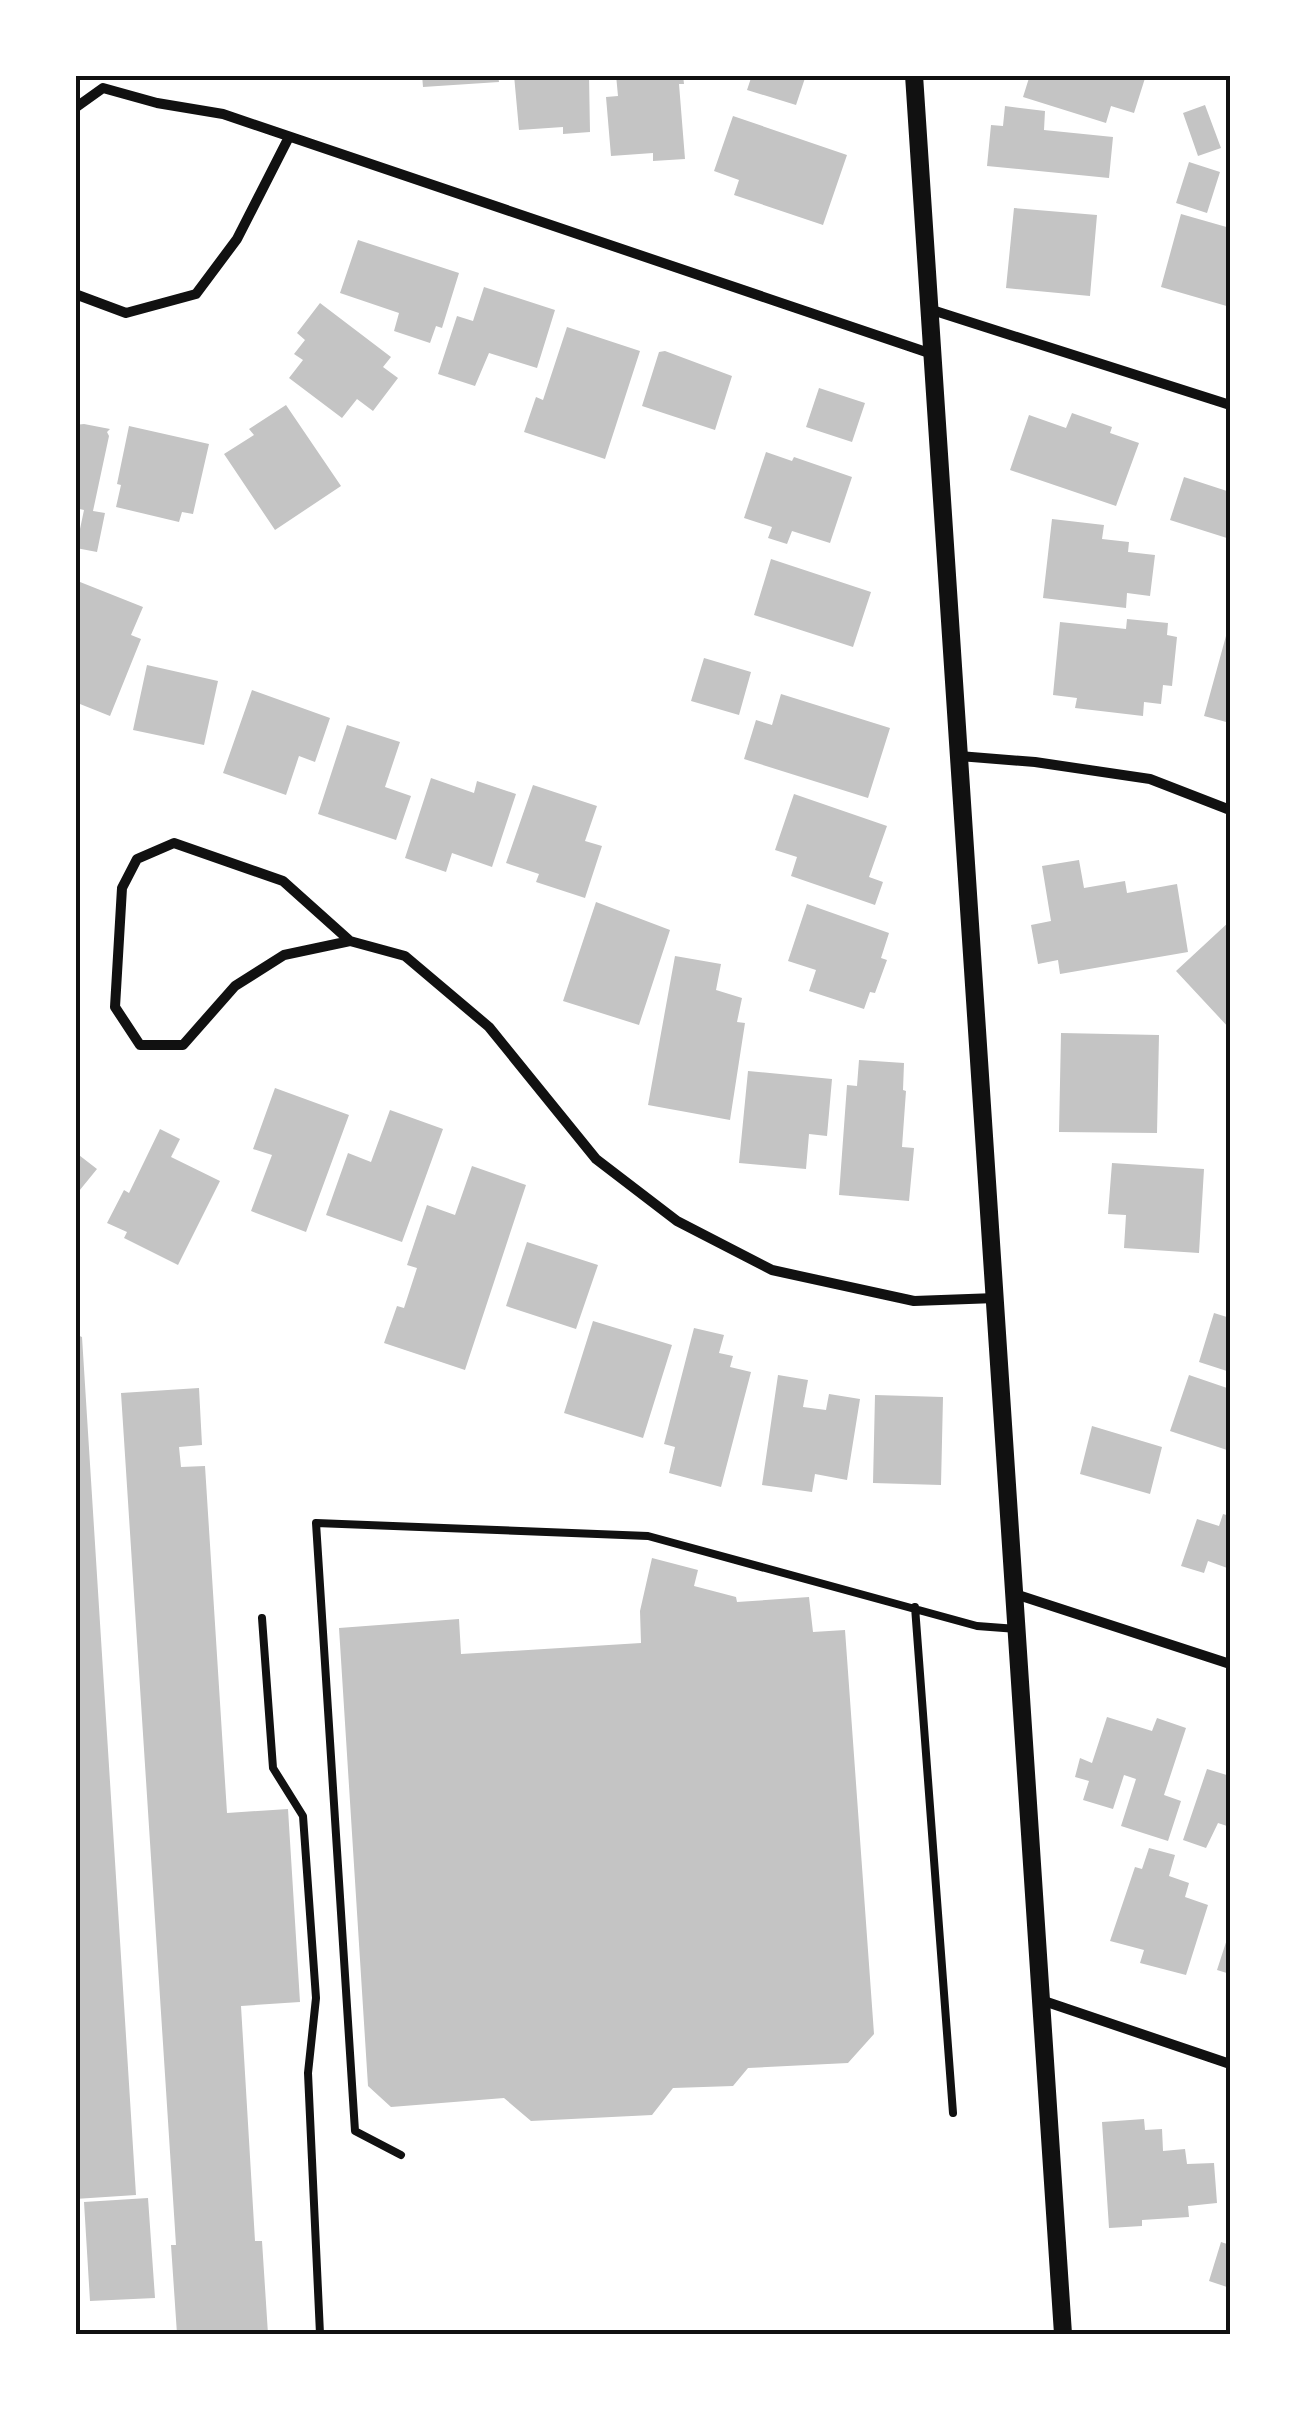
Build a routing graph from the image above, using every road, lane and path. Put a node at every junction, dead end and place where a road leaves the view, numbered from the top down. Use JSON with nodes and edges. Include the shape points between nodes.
{"nodes":[{"id":1,"x":914,"y":75,"type":"edge"},
{"id":2,"x":75,"y":108,"type":"edge"},
{"id":3,"x":288,"y":137,"type":"junction"},
{"id":4,"x":75,"y":294,"type":"edge"},
{"id":5,"x":929,"y":309,"type":"junction"},
{"id":6,"x":932,"y":354,"type":"junction"},
{"id":7,"x":1230,"y":404,"type":"edge"},
{"id":8,"x":959,"y":756,"type":"junction"},
{"id":9,"x":1230,"y":810,"type":"edge"},
{"id":10,"x":350,"y":941,"type":"junction"},
{"id":11,"x":997,"y":1298,"type":"junction"},
{"id":12,"x":1015,"y":1594,"type":"junction"},
{"id":13,"x":914,"y":1607,"type":"junction"},
{"id":14,"x":262,"y":1618,"type":"dead end"},
{"id":15,"x":1017,"y":1629,"type":"junction"},
{"id":16,"x":1230,"y":1664,"type":"edge"},
{"id":17,"x":1039,"y":2000,"type":"junction"},
{"id":18,"x":1230,"y":2064,"type":"edge"},
{"id":19,"x":953,"y":2113,"type":"dead end"},
{"id":20,"x":401,"y":2155,"type":"dead end"},
{"id":21,"x":320,"y":2334,"type":"edge"},
{"id":22,"x":1063,"y":2334,"type":"edge"}],
"edges":[{"from":1,"to":5,"type":"street"},
{"from":2,"to":3,"type":"street","via":[[104,88],[222,114]]},
{"from":3,"to":4,"type":"street","via":[[237,239],[196,294],[126,312]]},
{"from":3,"to":6,"type":"street"},
{"from":5,"to":6,"type":"street"},
{"from":5,"to":7,"type":"street"},
{"from":6,"to":8,"type":"street"},
{"from":8,"to":9,"type":"street","via":[[1150,779]]},
{"from":8,"to":11,"type":"street"},
{"from":10,"to":10,"type":"street","via":[[283,881],[174,843],[137,860],[122,888],[116,1007],[140,1045],[183,1045],[235,986],[284,955]]},
{"from":10,"to":11,"type":"street","via":[[404,956],[488,1026],[596,1159],[677,1222],[772,1270],[914,1301]]},
{"from":11,"to":12,"type":"street"},
{"from":12,"to":15,"type":"street"},
{"from":12,"to":16,"type":"street"},
{"from":13,"to":15,"type":"lane","via":[[977,1626]]},
{"from":13,"to":19,"type":"lane"},
{"from":13,"to":20,"type":"lane","via":[[648,1536],[316,1522],[355,2131]]},
{"from":14,"to":21,"type":"lane","via":[[272,1768],[302,1816],[304,1834],[316,1998],[308,2073]]},
{"from":15,"to":17,"type":"street"},
{"from":17,"to":18,"type":"street"},
{"from":17,"to":22,"type":"street"}]}
